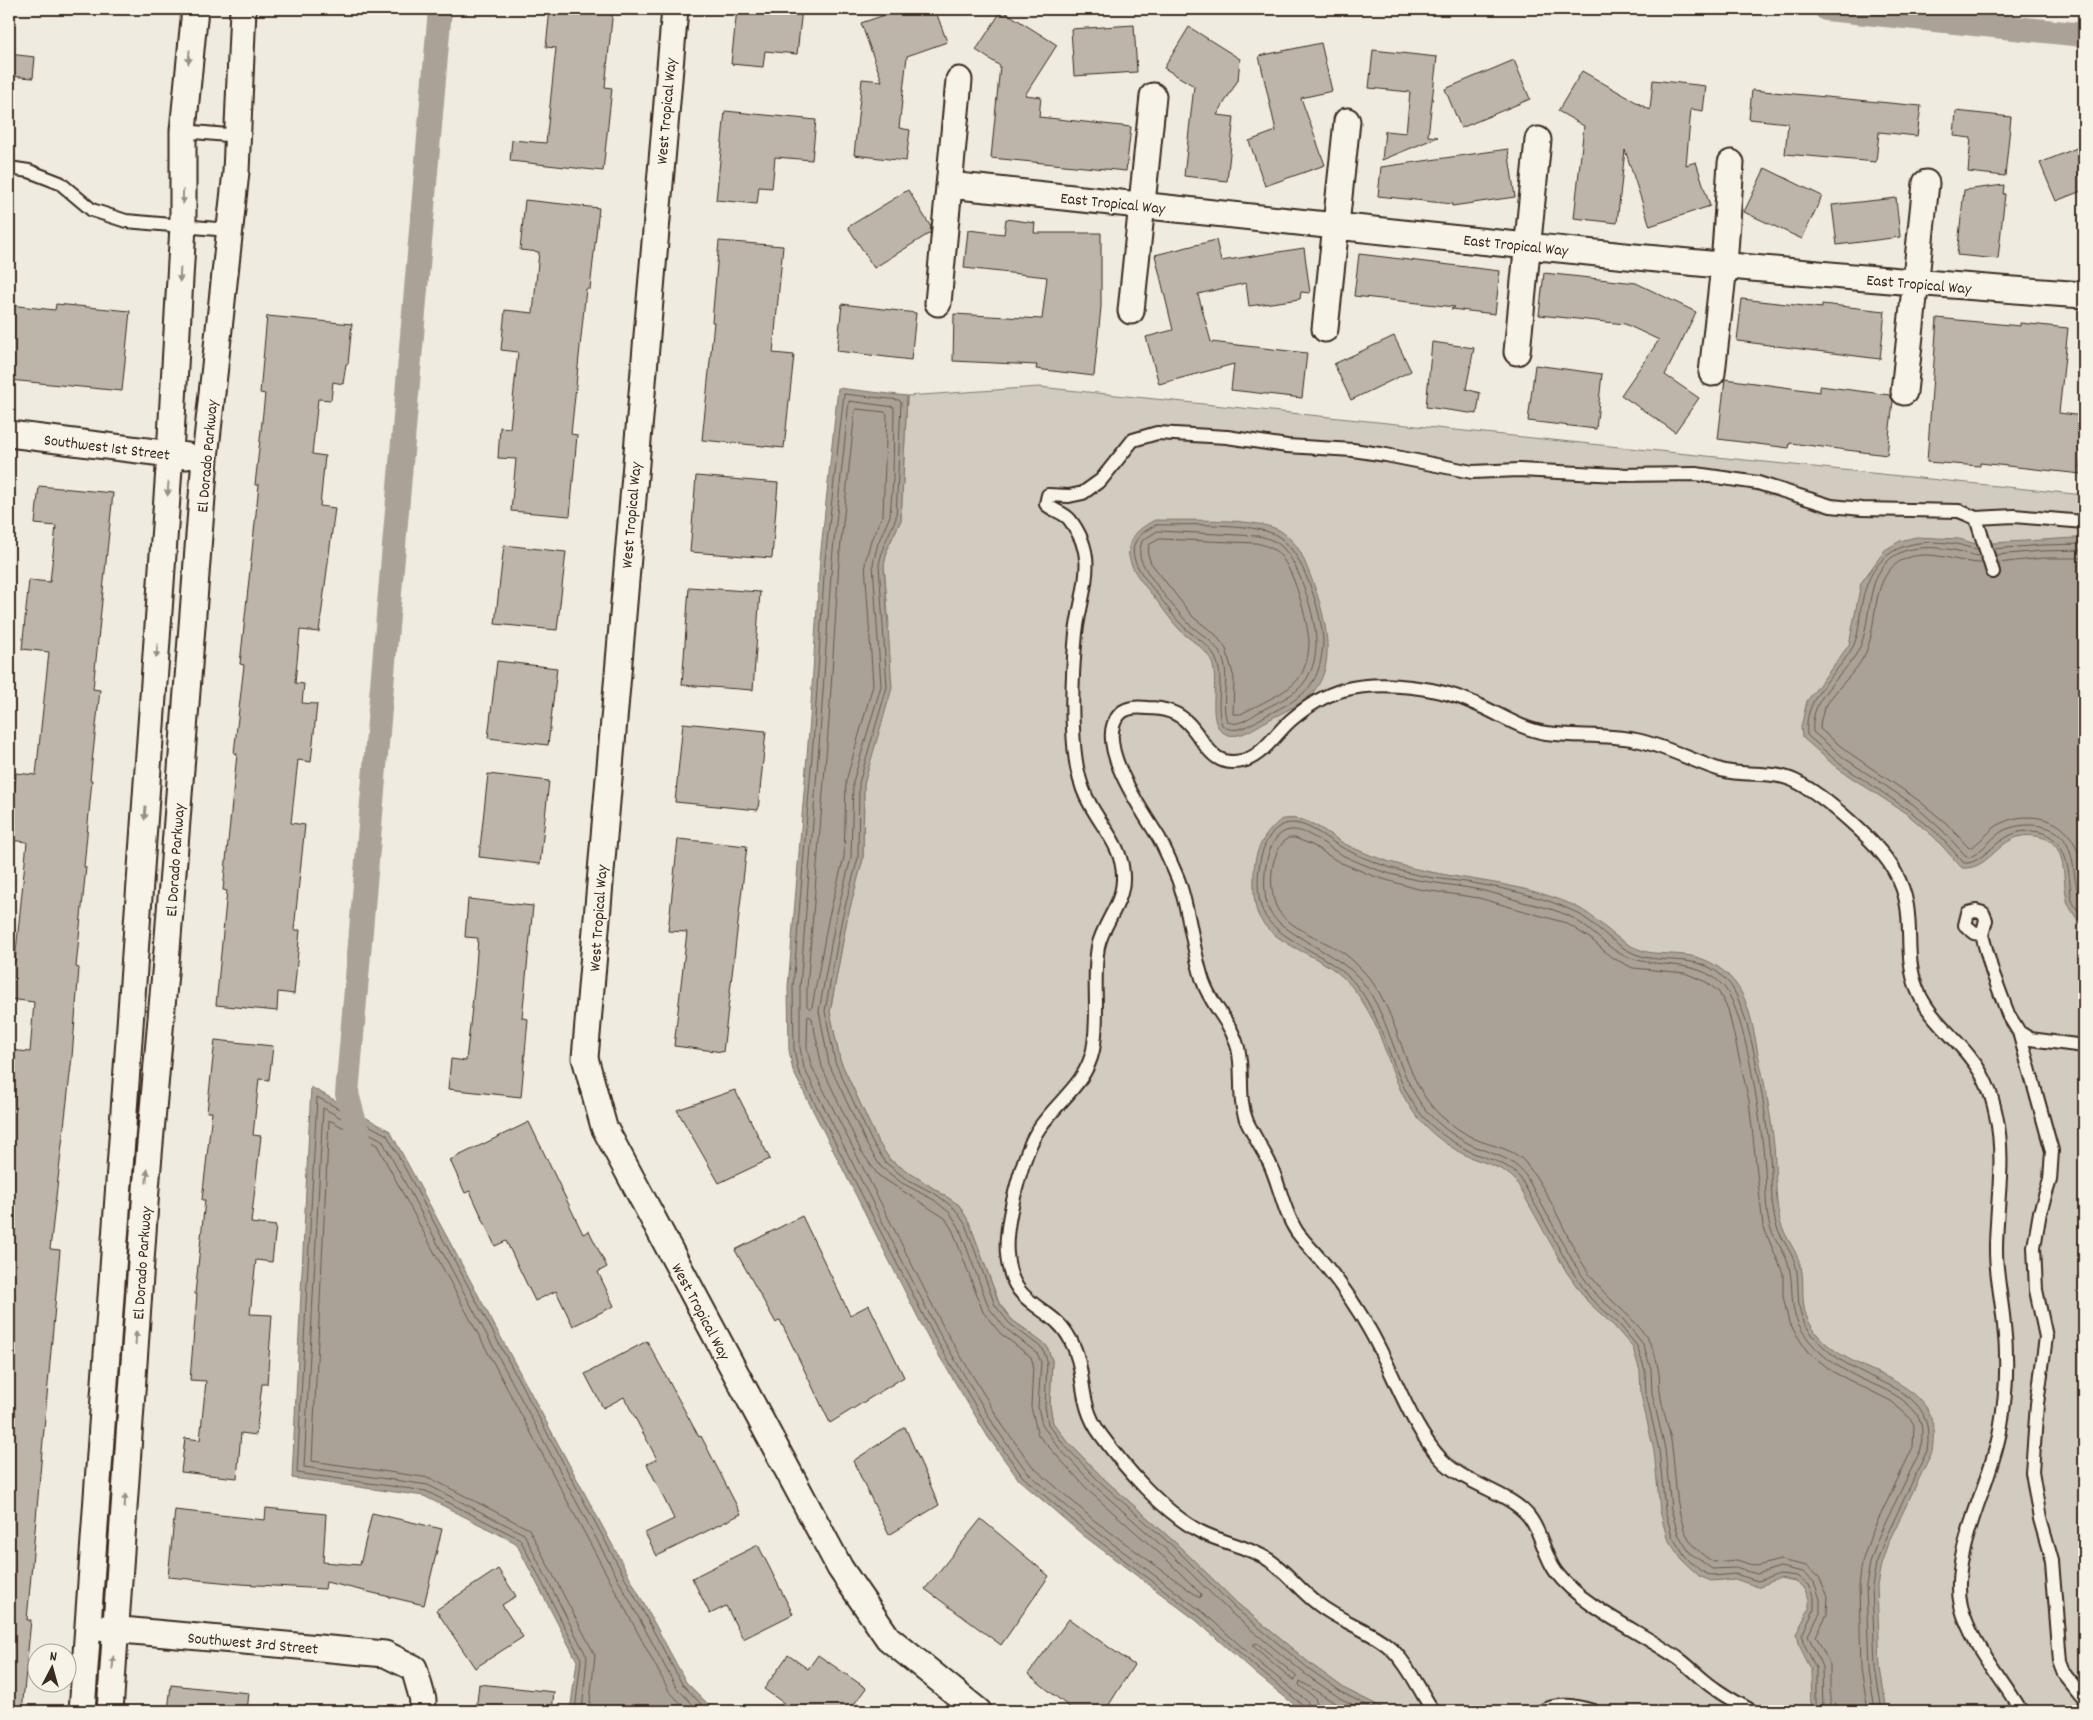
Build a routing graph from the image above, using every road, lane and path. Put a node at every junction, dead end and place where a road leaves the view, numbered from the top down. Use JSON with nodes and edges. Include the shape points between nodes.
{"nodes":[{"id":1,"x":195,"y":9,"type":"edge"},
{"id":2,"x":243,"y":9,"type":"edge"},
{"id":3,"x":674,"y":9,"type":"edge"},
{"id":4,"x":959,"y":80,"type":"dead end"},
{"id":5,"x":1154,"y":96,"type":"dead end"},
{"id":6,"x":1347,"y":121,"type":"dead end"},
{"id":7,"x":183,"y":131,"type":"junction"},
{"id":8,"x":238,"y":136,"type":"junction"},
{"id":9,"x":1538,"y":140,"type":"dead end"},
{"id":10,"x":1731,"y":163,"type":"dead end"},
{"id":11,"x":9,"y":168,"type":"edge"},
{"id":12,"x":1926,"y":183,"type":"dead end"},
{"id":13,"x":949,"y":185,"type":"junction"},
{"id":14,"x":1142,"y":205,"type":"junction"},
{"id":15,"x":1336,"y":225,"type":"junction"},
{"id":16,"x":183,"y":226,"type":"junction"},
{"id":17,"x":228,"y":230,"type":"junction"},
{"id":18,"x":1528,"y":245,"type":"junction"},
{"id":19,"x":1724,"y":266,"type":"junction"},
{"id":20,"x":1916,"y":284,"type":"junction"},
{"id":21,"x":2084,"y":288,"type":"edge"},
{"id":22,"x":2084,"y":295,"type":"edge"},
{"id":23,"x":938,"y":303,"type":"dead end"},
{"id":24,"x":1131,"y":311,"type":"dead end"},
{"id":25,"x":1325,"y":329,"type":"dead end"},
{"id":26,"x":1517,"y":352,"type":"dead end"},
{"id":27,"x":1712,"y":374,"type":"dead end"},
{"id":28,"x":1904,"y":392,"type":"dead end"},
{"id":29,"x":9,"y":434,"type":"edge"},
{"id":30,"x":170,"y":454,"type":"junction"},
{"id":31,"x":205,"y":458,"type":"junction"},
{"id":32,"x":1976,"y":518,"type":"junction"},
{"id":33,"x":2084,"y":522,"type":"edge"},
{"id":34,"x":1993,"y":572,"type":"dead end"},
{"id":35,"x":1982,"y":935,"type":"dead end"},
{"id":36,"x":2019,"y":1032,"type":"junction"},
{"id":37,"x":2084,"y":1046,"type":"edge"},
{"id":38,"x":143,"y":1055,"type":"junction"},
{"id":39,"x":89,"y":1627,"type":"junction"},
{"id":40,"x":116,"y":1630,"type":"junction"},
{"id":41,"x":2084,"y":1698,"type":"edge"},
{"id":42,"x":82,"y":1711,"type":"edge"},
{"id":43,"x":110,"y":1711,"type":"edge"},
{"id":44,"x":422,"y":1711,"type":"edge"},
{"id":45,"x":978,"y":1711,"type":"edge"},
{"id":46,"x":1433,"y":1711,"type":"edge"},
{"id":47,"x":1542,"y":1711,"type":"edge"},
{"id":48,"x":1593,"y":1711,"type":"edge"},
{"id":49,"x":1752,"y":1711,"type":"edge"},
{"id":50,"x":2021,"y":1711,"type":"edge"}],
"edges":[{"from":1,"to":7,"type":"street","name":"El Dorado Parkway","one_way":true},
{"from":2,"to":8,"type":"street","name":"El Dorado Parkway"},
{"from":3,"to":45,"type":"street","name":"West Tropical Way","via":[[585,1058],[604,1127],[840,1568],[888,1638]]},
{"from":4,"to":13,"type":"street"},
{"from":5,"to":14,"type":"street"},
{"from":6,"to":15,"type":"street"},
{"from":7,"to":8,"type":"lane"},
{"from":7,"to":16,"type":"street","name":"El Dorado Parkway","one_way":true},
{"from":8,"to":17,"type":"street","name":"El Dorado Parkway"},
{"from":9,"to":18,"type":"street"},
{"from":10,"to":19,"type":"street"},
{"from":11,"to":16,"type":"lane","via":[[29,171],[60,183],[92,210],[126,221]]},
{"from":12,"to":20,"type":"street"},
{"from":13,"to":14,"type":"street","name":"East Tropical Way"},
{"from":13,"to":23,"type":"street"},
{"from":14,"to":15,"type":"street","name":"East Tropical Way"},
{"from":14,"to":24,"type":"street"},
{"from":15,"to":18,"type":"street","name":"East Tropical Way"},
{"from":15,"to":25,"type":"street"},
{"from":16,"to":17,"type":"lane"},
{"from":16,"to":30,"type":"street","name":"El Dorado Parkway","one_way":true},
{"from":17,"to":31,"type":"street","name":"El Dorado Parkway"},
{"from":18,"to":19,"type":"street","name":"East Tropical Way"},
{"from":18,"to":26,"type":"street"},
{"from":19,"to":20,"type":"street","name":"East Tropical Way"},
{"from":19,"to":27,"type":"street"},
{"from":20,"to":22,"type":"street","name":"East Tropical Way"},
{"from":20,"to":28,"type":"street"},
{"from":21,"to":22,"type":"lane"},
{"from":29,"to":30,"type":"street","name":"Southwest 1st Street"},
{"from":30,"to":31,"type":"street","name":"Southwest 1st Street"},
{"from":30,"to":38,"type":"street","name":"El Dorado Parkway","one_way":true},
{"from":31,"to":38,"type":"street","name":"El Dorado Parkway"},
{"from":32,"to":33,"type":"lane","via":[[2014,516]]},
{"from":32,"to":34,"type":"lane"},
{"from":32,"to":46,"type":"lane","via":[[1960,510],[1831,506],[1758,483],[1696,474],[1472,472],[1362,451],[1157,433],[1133,440],[1101,480],[1083,492],[1069,496],[1048,495],[1046,504],[1050,509],[1065,514],[1072,522],[1085,552],[1086,590],[1077,626],[1072,680],[1076,759],[1090,806],[1111,836],[1120,856],[1123,879],[1098,946],[1097,1029],[1093,1051],[1082,1079],[1038,1129],[1030,1144],[1007,1237],[1009,1268],[1022,1295],[1061,1326],[1073,1343],[1090,1420],[1140,1481],[1190,1525],[1271,1561],[1320,1606],[1387,1645],[1403,1663]]},
{"from":35,"to":36,"type":"lane","via":[[2008,1014]]},
{"from":36,"to":37,"type":"lane","via":[[2030,1039]]},
{"from":36,"to":41,"type":"lane","via":[[2052,1151],[2050,1180],[2034,1247],[2036,1290],[2046,1337],[2032,1472],[2040,1520],[2052,1561],[2060,1661],[2065,1674]]},
{"from":38,"to":39,"type":"street","name":"El Dorado Parkway"},
{"from":40,"to":38,"type":"street","name":"El Dorado Parkway","one_way":true,"via":[[146,1189]]},
{"from":39,"to":40,"type":"street","name":"Southwest 3rd Street"},
{"from":39,"to":42,"type":"street","name":"El Dorado Parkway"},
{"from":43,"to":40,"type":"street","name":"El Dorado Parkway","one_way":true},
{"from":40,"to":44,"type":"street","name":"Southwest 3rd Street","via":[[385,1654],[414,1668],[423,1700]]},
{"from":47,"to":48,"type":"lane","via":[[1558,1705],[1571,1705]]},
{"from":49,"to":50,"type":"lane","via":[[1722,1694],[1684,1662],[1598,1607],[1566,1582],[1551,1566],[1528,1514],[1515,1503],[1465,1479],[1442,1460],[1422,1432],[1361,1315],[1291,1224],[1270,1164],[1243,1113],[1240,1057],[1236,1042],[1203,981],[1191,922],[1168,856],[1126,785],[1117,761],[1114,728],[1116,718],[1123,711],[1137,707],[1172,711],[1186,720],[1206,751],[1219,759],[1233,762],[1262,751],[1288,722],[1345,689],[1408,687],[1440,692],[1471,701],[1517,725],[1536,731],[1644,741],[1723,770],[1793,780],[1829,805],[1882,853],[1897,875],[1906,898],[1910,918],[1910,960],[1920,998],[1930,1014],[1976,1065],[1988,1086],[1996,1111],[2001,1169],[1996,1272],[2005,1333],[2002,1410],[1994,1458],[1968,1534],[1959,1588],[1962,1609],[1971,1633]]}]}
